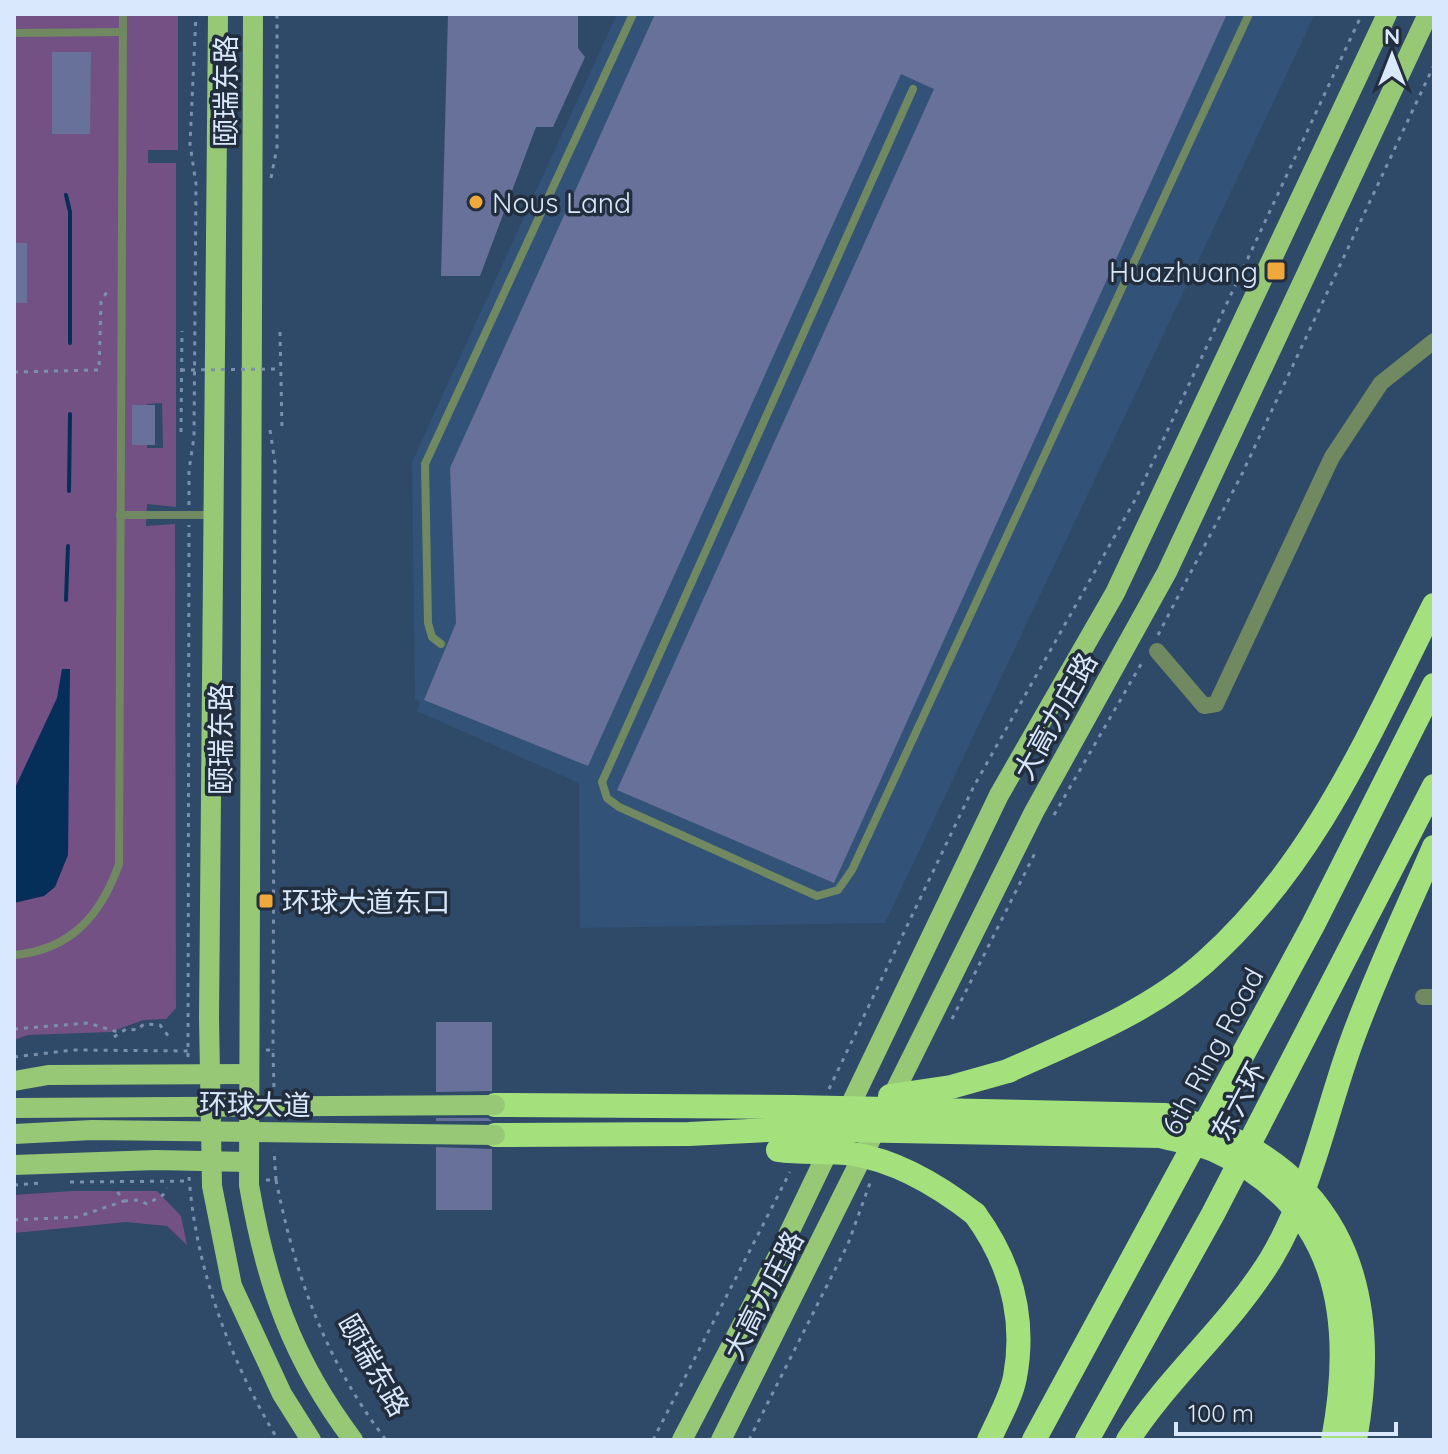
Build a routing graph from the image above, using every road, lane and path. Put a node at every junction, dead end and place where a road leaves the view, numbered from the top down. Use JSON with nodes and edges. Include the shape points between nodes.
{"nodes":[{"id":1,"x":123,"y":14,"type":"edge"},
{"id":2,"x":218,"y":14,"type":"edge"},
{"id":3,"x":253,"y":14,"type":"edge"},
{"id":4,"x":277,"y":14,"type":"edge"},
{"id":5,"x":633,"y":14,"type":"edge"},
{"id":6,"x":1249,"y":14,"type":"edge"},
{"id":7,"x":1362,"y":14,"type":"edge"},
{"id":8,"x":1387,"y":14,"type":"edge"},
{"id":9,"x":1428,"y":14,"type":"edge"},
{"id":10,"x":123,"y":32,"type":"junction"},
{"id":11,"x":14,"y":33,"type":"edge"},
{"id":12,"x":1434,"y":65,"type":"edge"},
{"id":13,"x":913,"y":89,"type":"dead end"},
{"id":14,"x":271,"y":179,"type":"dead end"},
{"id":15,"x":111,"y":285,"type":"dead end"},
{"id":16,"x":182,"y":331,"type":"dead end"},
{"id":17,"x":280,"y":332,"type":"dead end"},
{"id":18,"x":1434,"y":341,"type":"edge"},
{"id":19,"x":270,"y":365,"type":"dead end"},
{"id":20,"x":281,"y":369,"type":"junction"},
{"id":21,"x":181,"y":370,"type":"junction"},
{"id":22,"x":14,"y":372,"type":"edge"},
{"id":23,"x":270,"y":381,"type":"dead end"},
{"id":24,"x":270,"y":427,"type":"dead end"},
{"id":25,"x":282,"y":429,"type":"dead end"},
{"id":26,"x":181,"y":432,"type":"dead end"},
{"id":27,"x":120,"y":515,"type":"junction"},
{"id":28,"x":214,"y":515,"type":"junction"},
{"id":29,"x":1434,"y":605,"type":"edge"},
{"id":30,"x":441,"y":644,"type":"dead end"},
{"id":31,"x":1153,"y":649,"type":"junction"},
{"id":32,"x":1434,"y":685,"type":"edge"},
{"id":33,"x":1434,"y":786,"type":"edge"},
{"id":34,"x":1049,"y":823,"type":"dead end"},
{"id":35,"x":1434,"y":847,"type":"edge"},
{"id":36,"x":1035,"y":851,"type":"dead end"},
{"id":37,"x":14,"y":955,"type":"edge"},
{"id":38,"x":951,"y":1021,"type":"dead end"},
{"id":39,"x":14,"y":1029,"type":"edge"},
{"id":40,"x":121,"y":1033,"type":"junction"},
{"id":41,"x":114,"y":1037,"type":"dead end"},
{"id":42,"x":169,"y":1037,"type":"dead end"},
{"id":43,"x":273,"y":1050,"type":"dead end"},
{"id":44,"x":210,"y":1074,"type":"junction"},
{"id":45,"x":248,"y":1074,"type":"junction"},
{"id":46,"x":14,"y":1081,"type":"edge"},
{"id":47,"x":826,"y":1095,"type":"dead end"},
{"id":48,"x":495,"y":1105,"type":"joint"},
{"id":49,"x":14,"y":1108,"type":"edge"},
{"id":50,"x":14,"y":1134,"type":"edge"},
{"id":51,"x":495,"y":1135,"type":"joint"},
{"id":52,"x":788,"y":1138,"type":"junction"},
{"id":53,"x":211,"y":1161,"type":"junction"},
{"id":54,"x":248,"y":1162,"type":"junction"},
{"id":55,"x":14,"y":1165,"type":"edge"},
{"id":56,"x":873,"y":1174,"type":"dead end"},
{"id":57,"x":276,"y":1180,"type":"dead end"},
{"id":58,"x":114,"y":1187,"type":"dead end"},
{"id":59,"x":167,"y":1188,"type":"dead end"},
{"id":60,"x":124,"y":1201,"type":"junction"},
{"id":61,"x":14,"y":1220,"type":"edge"},
{"id":62,"x":311,"y":1440,"type":"edge"},
{"id":63,"x":353,"y":1440,"type":"edge"},
{"id":64,"x":386,"y":1440,"type":"edge"},
{"id":65,"x":653,"y":1440,"type":"edge"},
{"id":66,"x":682,"y":1440,"type":"edge"},
{"id":67,"x":721,"y":1440,"type":"edge"},
{"id":68,"x":749,"y":1440,"type":"edge"},
{"id":69,"x":989,"y":1440,"type":"edge"},
{"id":70,"x":1034,"y":1440,"type":"edge"},
{"id":71,"x":1087,"y":1440,"type":"edge"},
{"id":72,"x":1128,"y":1440,"type":"edge"},
{"id":73,"x":1333,"y":1440,"type":"edge"},
{"id":74,"x":1355,"y":1440,"type":"edge"}],
"edges":[{"from":1,"to":10,"type":"lane"},
{"from":2,"to":28,"type":"main road","name":"颐瑞东路"},
{"from":3,"to":45,"type":"main road","name":"颐瑞东路"},
{"from":4,"to":14,"type":"path","name":"颐瑞东路","via":[[277,147]]},
{"from":5,"to":30,"type":"lane","via":[[425,464],[428,623]]},
{"from":6,"to":13,"type":"lane","via":[[852,870],[833,893],[812,896],[619,807],[607,798],[602,782]]},
{"from":7,"to":47,"type":"path","via":[[1135,500],[974,786]]},
{"from":8,"to":66,"type":"main road","name":"大高力庄路","via":[[1115,593],[999,795],[776,1260]]},
{"from":9,"to":67,"type":"main road","name":"大高力庄路","via":[[1167,572],[1034,812]]},
{"from":10,"to":11,"type":"lane"},
{"from":10,"to":27,"type":"lane"},
{"from":12,"to":31,"type":"path","via":[[1241,476]]},
{"from":15,"to":22,"type":"path","via":[[101,302],[99,370]]},
{"from":16,"to":21,"type":"path"},
{"from":17,"to":20,"type":"path"},
{"from":18,"to":31,"type":"street","via":[[1381,383],[1332,457],[1216,704],[1204,706]]},
{"from":19,"to":23,"type":"path"},
{"from":20,"to":21,"type":"path","bridge":true},
{"from":20,"to":25,"type":"path"},
{"from":21,"to":26,"type":"path"},
{"from":24,"to":43,"type":"path","name":"颐瑞东路","via":[[275,463]]},
{"from":27,"to":28,"type":"lane"},
{"from":27,"to":37,"type":"lane","via":[[119,864],[109,894],[84,927],[60,943]]},
{"from":28,"to":44,"type":"main road","name":"颐瑞东路"},
{"from":29,"to":52,"type":"highway","bridge":true,"via":[[1348,781],[1285,876],[1204,963],[1122,1019],[1008,1071],[914,1093]]},
{"from":31,"to":34,"type":"path"},
{"from":32,"to":70,"type":"highway","name":"6th Ring Road","via":[[1291,966]]},
{"from":33,"to":71,"type":"highway","name":"东六环","via":[[1221,1200]]},
{"from":35,"to":72,"type":"highway","via":[[1352,1040],[1310,1177],[1272,1257],[1223,1328],[1149,1408]]},
{"from":36,"to":38,"type":"path"},
{"from":39,"to":40,"type":"path","via":[[88,1023]]},
{"from":40,"to":41,"type":"path"},
{"from":40,"to":42,"type":"path","via":[[144,1024],[160,1025]]},
{"from":44,"to":45,"type":"main road"},
{"from":44,"to":46,"type":"main road","via":[[48,1075]]},
{"from":44,"to":53,"type":"main road","name":"颐瑞东路"},
{"from":45,"to":54,"type":"main road","name":"颐瑞东路"},
{"from":48,"to":49,"type":"main road","name":"环球大道","bridge":true},
{"from":48,"to":52,"type":"highway"},
{"from":50,"to":51,"type":"main road","name":"环球大道","bridge":true,"via":[[92,1130]]},
{"from":51,"to":52,"type":"highway"},
{"from":52,"to":65,"type":"path"},
{"from":52,"to":69,"type":"highway","bridge":true,"via":[[888,1162],[945,1191],[975,1214],[995,1242],[1013,1288],[1019,1333],[1015,1380]]},
{"from":52,"to":73,"type":"highway","bridge":true,"via":[[1160,1136],[1212,1149],[1259,1175],[1313,1235],[1333,1275],[1342,1329]]},
{"from":52,"to":74,"type":"highway","bridge":true,"via":[[1165,1115],[1210,1126],[1255,1148],[1304,1189],[1351,1263],[1361,1330]]},
{"from":53,"to":54,"type":"main road"},
{"from":53,"to":55,"type":"main road"},
{"from":53,"to":62,"type":"main road","name":"颐瑞东路","via":[[232,1286],[282,1394]]},
{"from":54,"to":63,"type":"main road","name":"颐瑞东路","via":[[257,1235],[279,1312],[313,1381]]},
{"from":56,"to":68,"type":"path","via":[[848,1244]]},
{"from":57,"to":64,"type":"path","name":"颐瑞东路","via":[[301,1284],[320,1331]]},
{"from":58,"to":60,"type":"path"},
{"from":59,"to":60,"type":"path","via":[[147,1204]]},
{"from":60,"to":61,"type":"path","via":[[77,1217]]}]}
